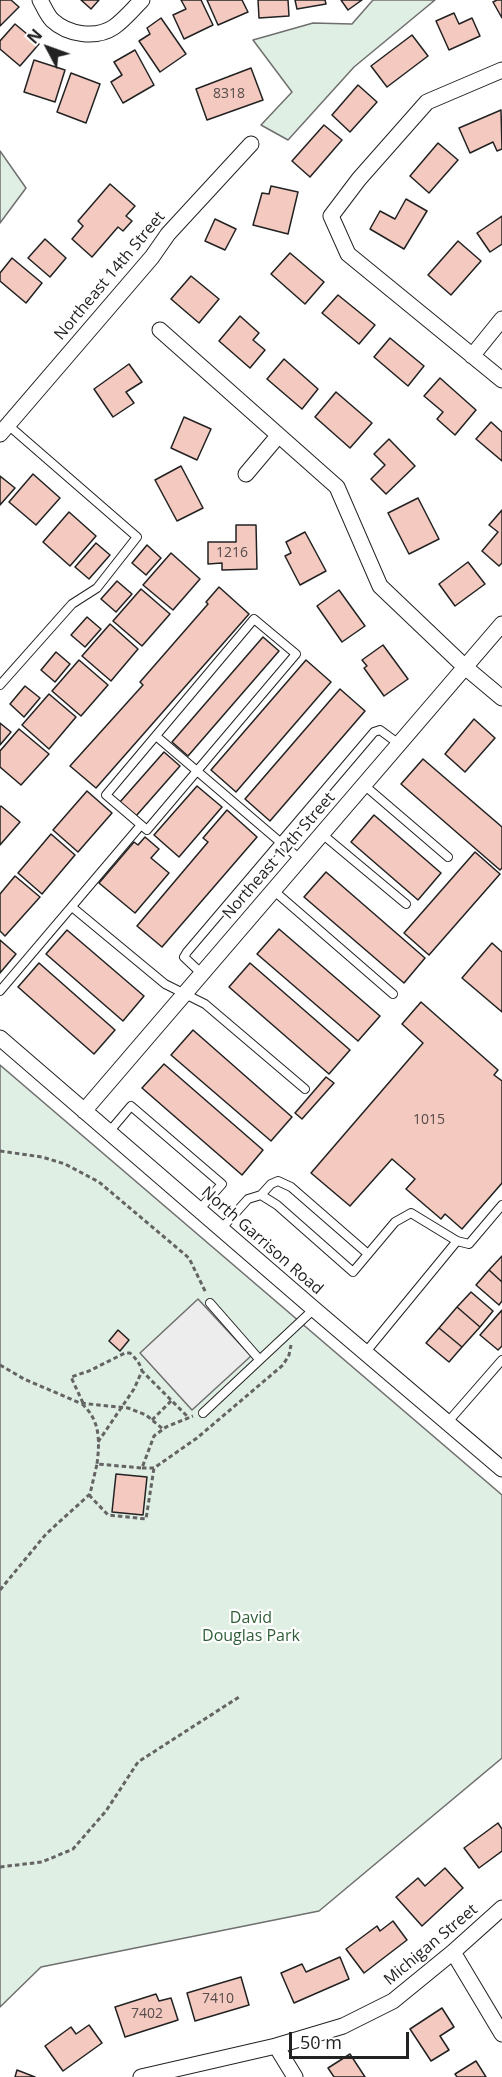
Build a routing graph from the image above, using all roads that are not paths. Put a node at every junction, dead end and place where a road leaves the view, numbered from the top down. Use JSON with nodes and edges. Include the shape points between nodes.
{"nodes":[{"id":1,"x":40,"y":0,"type":"edge"},
{"id":2,"x":142,"y":0,"type":"edge"},
{"id":3,"x":502,"y":70,"type":"edge"},
{"id":4,"x":251,"y":144,"type":"dead end"},
{"id":5,"x":502,"y":318,"type":"edge"},
{"id":6,"x":160,"y":330,"type":"dead end"},
{"id":7,"x":472,"y":356,"type":"junction"},
{"id":8,"x":502,"y":380,"type":"edge"},
{"id":9,"x":4,"y":429,"type":"edge"},
{"id":10,"x":279,"y":436,"type":"junction"},
{"id":11,"x":246,"y":474,"type":"dead end"},
{"id":12,"x":502,"y":624,"type":"edge"},
{"id":13,"x":465,"y":667,"type":"junction"},
{"id":14,"x":0,"y":685,"type":"edge"},
{"id":15,"x":502,"y":698,"type":"edge"},
{"id":16,"x":156,"y":736,"type":"junction"},
{"id":17,"x":399,"y":744,"type":"junction"},
{"id":18,"x":197,"y":771,"type":"junction"},
{"id":19,"x":364,"y":785,"type":"junction"},
{"id":20,"x":141,"y":825,"type":"junction"},
{"id":21,"x":322,"y":834,"type":"junction"},
{"id":22,"x":280,"y":842,"type":"junction"},
{"id":23,"x":448,"y":857,"type":"dead end"},
{"id":24,"x":300,"y":859,"type":"junction"},
{"id":25,"x":273,"y":890,"type":"junction"},
{"id":26,"x":406,"y":904,"type":"dead end"},
{"id":27,"x":72,"y":907,"type":"junction"},
{"id":28,"x":202,"y":974,"type":"junction"},
{"id":29,"x":0,"y":992,"type":"edge"},
{"id":30,"x":184,"y":994,"type":"junction"},
{"id":31,"x":393,"y":994,"type":"dead end"},
{"id":32,"x":0,"y":1038,"type":"edge"},
{"id":33,"x":305,"y":1089,"type":"dead end"},
{"id":34,"x":84,"y":1111,"type":"junction"},
{"id":35,"x":109,"y":1132,"type":"junction"},
{"id":36,"x":261,"y":1195,"type":"junction"},
{"id":37,"x":502,"y":1205,"type":"edge"},
{"id":38,"x":199,"y":1210,"type":"junction"},
{"id":39,"x":221,"y":1229,"type":"junction"},
{"id":40,"x":457,"y":1241,"type":"junction"},
{"id":41,"x":368,"y":1254,"type":"junction"},
{"id":42,"x":210,"y":1303,"type":"road end"},
{"id":43,"x":314,"y":1310,"type":"junction"},
{"id":44,"x":365,"y":1353,"type":"junction"},
{"id":45,"x":259,"y":1359,"type":"junction"},
{"id":46,"x":502,"y":1360,"type":"edge"},
{"id":47,"x":203,"y":1413,"type":"road end"},
{"id":48,"x":447,"y":1423,"type":"junction"},
{"id":49,"x":502,"y":1469,"type":"edge"},
{"id":50,"x":502,"y":1908,"type":"edge"},
{"id":51,"x":453,"y":1952,"type":"junction"},
{"id":52,"x":502,"y":2034,"type":"edge"},
{"id":53,"x":276,"y":2046,"type":"junction"},
{"id":54,"x":141,"y":2077,"type":"edge"},
{"id":55,"x":295,"y":2077,"type":"edge"}],
"edges":[{"from":1,"to":2,"type":"street","via":[[50,19],[63,29],[98,34],[112,28]]},
{"from":3,"to":7,"type":"street","via":[[427,102],[331,216],[348,254]]},
{"from":4,"to":9,"type":"street","name":"Northeast 14th Street","via":[[168,234]]},
{"from":5,"to":7,"type":"street"},
{"from":6,"to":10,"type":"street"},
{"from":7,"to":8,"type":"street"},
{"from":9,"to":14,"type":"lane","via":[[137,537],[97,588],[72,604]]},
{"from":10,"to":11,"type":"street"},
{"from":10,"to":13,"type":"street","via":[[337,487],[380,586]]},
{"from":12,"to":13,"type":"street","name":"Northeast 12th Street"},
{"from":13,"to":15,"type":"street"},
{"from":13,"to":17,"type":"street","name":"Northeast 12th Street"},
{"from":16,"to":18,"type":"lane"},
{"from":16,"to":18,"type":"lane","via":[[254,619],[296,654]]},
{"from":16,"to":20,"type":"lane","via":[[106,795]]},
{"from":17,"to":19,"type":"street","name":"Northeast 12th Street"},
{"from":17,"to":22,"type":"lane","via":[[380,730],[374,732]]},
{"from":18,"to":20,"type":"lane","via":[[147,830]]},
{"from":18,"to":22,"type":"lane"},
{"from":19,"to":21,"type":"street","name":"Northeast 12th Street"},
{"from":19,"to":23,"type":"lane"},
{"from":20,"to":27,"type":"lane"},
{"from":21,"to":24,"type":"street","name":"Northeast 12th Street"},
{"from":21,"to":26,"type":"lane"},
{"from":22,"to":24,"type":"lane"},
{"from":22,"to":28,"type":"lane","via":[[186,952],[184,957]]},
{"from":24,"to":25,"type":"street","name":"Northeast 12th Street"},
{"from":25,"to":28,"type":"street","name":"Northeast 12th Street"},
{"from":25,"to":31,"type":"lane"},
{"from":27,"to":29,"type":"lane"},
{"from":27,"to":30,"type":"lane","via":[[165,984]]},
{"from":28,"to":30,"type":"street","name":"Northeast 12th Street"},
{"from":30,"to":33,"type":"lane","via":[[205,1004]]},
{"from":30,"to":34,"type":"street","name":"Northeast 12th Street"},
{"from":32,"to":34,"type":"street","name":"North Garrison Road"},
{"from":34,"to":35,"type":"street","name":"North Garrison Road"},
{"from":35,"to":38,"type":"street","name":"North Garrison Road"},
{"from":35,"to":38,"type":"lane","via":[[131,1106],[222,1184]]},
{"from":36,"to":39,"type":"lane","via":[[248,1199]]},
{"from":36,"to":41,"type":"lane","via":[[271,1184],[284,1183]]},
{"from":36,"to":41,"type":"lane","via":[[353,1272]]},
{"from":37,"to":40,"type":"lane","via":[[469,1244]]},
{"from":38,"to":39,"type":"street","name":"North Garrison Road"},
{"from":39,"to":43,"type":"street","name":"North Garrison Road"},
{"from":40,"to":41,"type":"lane","via":[[411,1213],[394,1222]]},
{"from":40,"to":44,"type":"lane"},
{"from":42,"to":45,"type":"lane"},
{"from":43,"to":44,"type":"street","name":"North Garrison Road"},
{"from":43,"to":45,"type":"lane"},
{"from":44,"to":48,"type":"street","name":"North Garrison Road"},
{"from":45,"to":47,"type":"lane"},
{"from":46,"to":48,"type":"lane"},
{"from":48,"to":49,"type":"street","name":"North Garrison Road"},
{"from":50,"to":51,"type":"street","name":"Michigan Street"},
{"from":51,"to":52,"type":"street"},
{"from":51,"to":53,"type":"street","name":"Michigan Street","via":[[393,2001],[343,2026]]},
{"from":53,"to":54,"type":"street","name":"Michigan Street"},
{"from":53,"to":55,"type":"street"}]}
